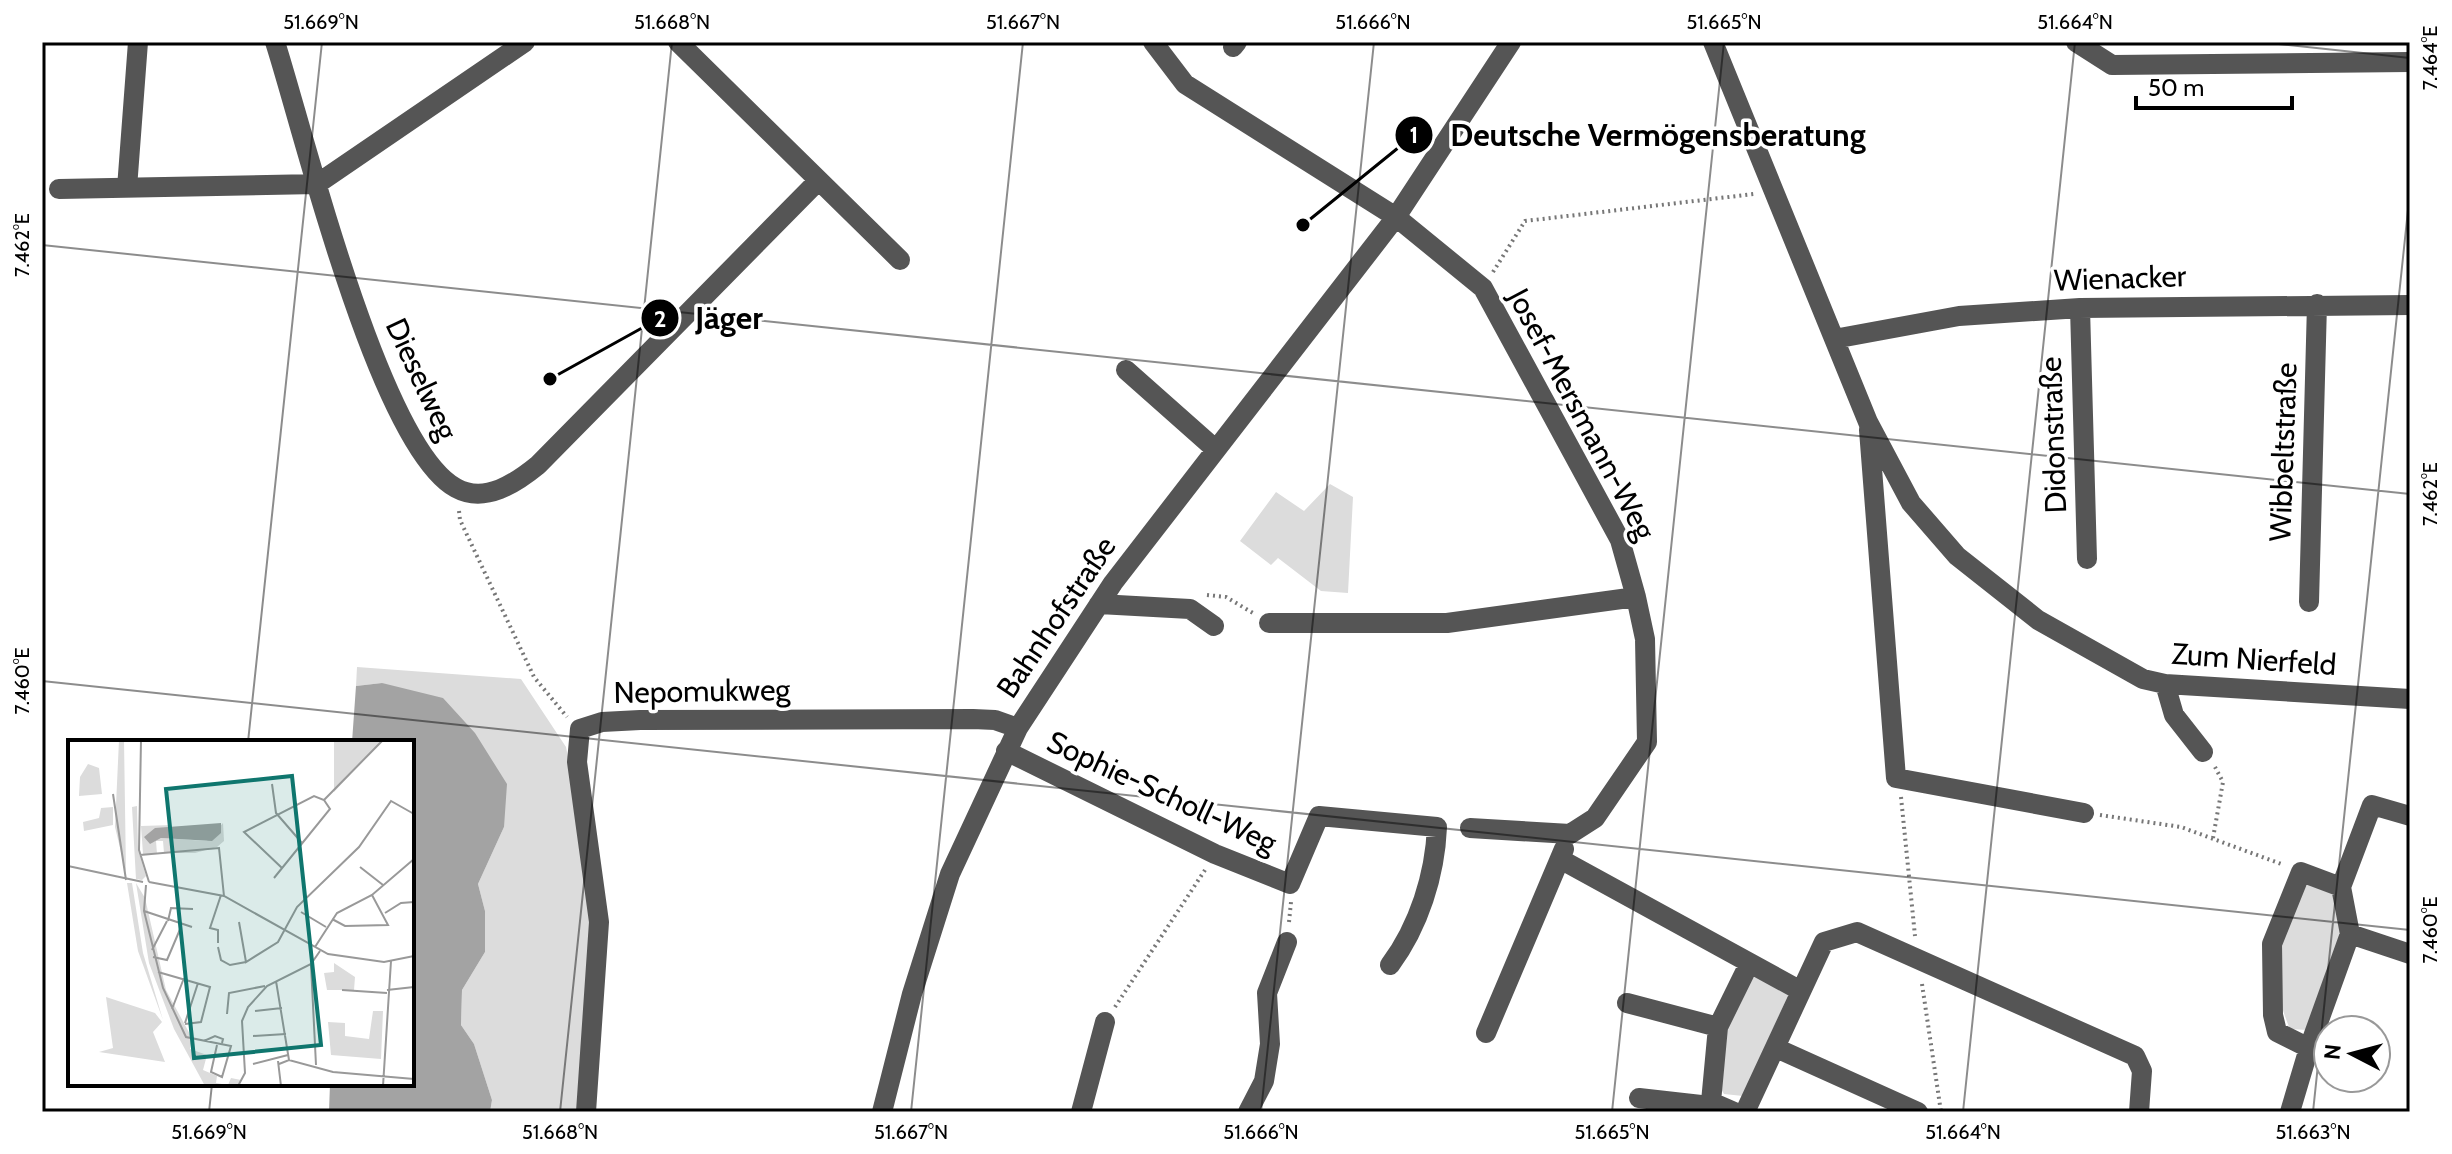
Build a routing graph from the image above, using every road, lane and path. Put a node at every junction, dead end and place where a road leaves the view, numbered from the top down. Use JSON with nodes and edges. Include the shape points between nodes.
{"nodes":[{"id":1,"x":138,"y":42,"type":"edge"},
{"id":2,"x":275,"y":42,"type":"edge"},
{"id":3,"x":525,"y":42,"type":"edge"},
{"id":4,"x":678,"y":42,"type":"edge"},
{"id":5,"x":1153,"y":42,"type":"edge"},
{"id":6,"x":1511,"y":42,"type":"edge"},
{"id":7,"x":1713,"y":42,"type":"edge"},
{"id":8,"x":2076,"y":42,"type":"edge"},
{"id":9,"x":2410,"y":62,"type":"edge"},
{"id":10,"x":818,"y":181,"type":"junction"},
{"id":11,"x":317,"y":184,"type":"junction"},
{"id":12,"x":127,"y":188,"type":"junction"},
{"id":13,"x":59,"y":189,"type":"dead end"},
{"id":14,"x":1772,"y":190,"type":"junction"},
{"id":15,"x":1396,"y":217,"type":"junction"},
{"id":16,"x":900,"y":260,"type":"dead end"},
{"id":17,"x":1483,"y":288,"type":"junction"},
{"id":18,"x":2317,"y":304,"type":"junction"},
{"id":19,"x":2410,"y":305,"type":"edge"},
{"id":20,"x":2080,"y":308,"type":"junction"},
{"id":21,"x":1834,"y":339,"type":"junction"},
{"id":22,"x":1126,"y":370,"type":"dead end"},
{"id":23,"x":1868,"y":422,"type":"junction"},
{"id":24,"x":1214,"y":448,"type":"junction"},
{"id":25,"x":456,"y":489,"type":"junction"},
{"id":26,"x":2087,"y":559,"type":"dead end"},
{"id":27,"x":1636,"y":597,"type":"junction"},
{"id":28,"x":2309,"y":602,"type":"dead end"},
{"id":29,"x":1099,"y":604,"type":"junction"},
{"id":30,"x":1269,"y":623,"type":"dead end"},
{"id":31,"x":1214,"y":626,"type":"dead end"},
{"id":32,"x":2165,"y":684,"type":"junction"},
{"id":33,"x":2410,"y":699,"type":"edge"},
{"id":34,"x":1018,"y":728,"type":"junction"},
{"id":35,"x":580,"y":729,"type":"junction"},
{"id":36,"x":1006,"y":751,"type":"junction"},
{"id":37,"x":2203,"y":752,"type":"joint"},
{"id":38,"x":2084,"y":813,"type":"joint"},
{"id":39,"x":2410,"y":816,"type":"edge"},
{"id":40,"x":1470,"y":828,"type":"dead end"},
{"id":41,"x":1570,"y":834,"type":"junction"},
{"id":42,"x":2213,"y":838,"type":"junction"},
{"id":43,"x":1215,"y":854,"type":"junction"},
{"id":44,"x":1560,"y":859,"type":"junction"},
{"id":45,"x":2301,"y":872,"type":"junction"},
{"id":46,"x":1290,"y":884,"type":"junction"},
{"id":47,"x":2341,"y":887,"type":"junction"},
{"id":48,"x":2350,"y":934,"type":"junction"},
{"id":49,"x":1287,"y":942,"type":"joint"},
{"id":50,"x":2410,"y":954,"type":"edge"},
{"id":51,"x":1749,"y":964,"type":"junction"},
{"id":52,"x":1390,"y":965,"type":"dead end"},
{"id":53,"x":1801,"y":991,"type":"junction"},
{"id":54,"x":1627,"y":1003,"type":"dead end"},
{"id":55,"x":1105,"y":1022,"type":"joint"},
{"id":56,"x":1718,"y":1027,"type":"junction"},
{"id":57,"x":1486,"y":1033,"type":"dead end"},
{"id":58,"x":1776,"y":1048,"type":"junction"},
{"id":59,"x":2309,"y":1048,"type":"junction"},
{"id":60,"x":1639,"y":1098,"type":"dead end"},
{"id":61,"x":1711,"y":1102,"type":"junction"},
{"id":62,"x":586,"y":1112,"type":"edge"},
{"id":63,"x":882,"y":1112,"type":"edge"},
{"id":64,"x":1081,"y":1112,"type":"edge"},
{"id":65,"x":1248,"y":1112,"type":"edge"},
{"id":66,"x":1734,"y":1112,"type":"edge"},
{"id":67,"x":1745,"y":1112,"type":"edge"},
{"id":68,"x":1918,"y":1112,"type":"edge"},
{"id":69,"x":2139,"y":1112,"type":"edge"},
{"id":70,"x":2290,"y":1112,"type":"edge"}],
"edges":[{"from":1,"to":12,"type":"street"},
{"from":2,"to":11,"type":"street","name":"Dieselweg"},
{"from":3,"to":11,"type":"street"},
{"from":4,"to":10,"type":"street"},
{"from":5,"to":15,"type":"street","name":"Josef-Mersmann-Weg","via":[[1185,84]]},
{"from":6,"to":15,"type":"street","name":"Bahnhofstraße"},
{"from":7,"to":14,"type":"street","name":"Zum Nierfeld"},
{"from":8,"to":9,"type":"street","via":[[2112,65]]},
{"from":10,"to":16,"type":"street"},
{"from":10,"to":25,"type":"street","via":[[538,465],[514,485],[484,494]]},
{"from":11,"to":12,"type":"street"},
{"from":11,"to":25,"type":"street","name":"Dieselweg","via":[[368,342],[408,431],[429,464]]},
{"from":12,"to":13,"type":"street"},
{"from":14,"to":17,"type":"path","via":[[1525,221]]},
{"from":14,"to":21,"type":"street","name":"Zum Nierfeld"},
{"from":15,"to":17,"type":"street","name":"Josef-Mersmann-Weg"},
{"from":15,"to":24,"type":"street","name":"Bahnhofstraße"},
{"from":17,"to":27,"type":"street","name":"Josef-Mersmann-Weg","via":[[1620,540]]},
{"from":18,"to":19,"type":"street","name":"Wienacker"},
{"from":18,"to":20,"type":"street","name":"Wienacker"},
{"from":18,"to":28,"type":"street","name":"Wibbeltstraße"},
{"from":20,"to":21,"type":"street","name":"Wienacker","via":[[1959,316]]},
{"from":20,"to":26,"type":"street","name":"Didonstraße"},
{"from":21,"to":23,"type":"street","name":"Zum Nierfeld"},
{"from":22,"to":24,"type":"street"},
{"from":23,"to":32,"type":"street","name":"Zum Nierfeld","via":[[1911,503],[1957,556],[2038,620],[2143,679]]},
{"from":23,"to":38,"type":"street","name":"Zum Nierfeld","via":[[1896,778]]},
{"from":24,"to":29,"type":"street","name":"Bahnhofstraße"},
{"from":25,"to":35,"type":"path","via":[[460,520],[534,677]]},
{"from":27,"to":30,"type":"street","via":[[1447,623]]},
{"from":27,"to":41,"type":"street","name":"Josef-Mersmann-Weg","via":[[1645,639],[1647,742],[1595,818]]},
{"from":29,"to":31,"type":"street","via":[[1190,609]]},
{"from":29,"to":34,"type":"street","name":"Bahnhofstraße"},
{"from":32,"to":33,"type":"street","name":"Zum Nierfeld"},
{"from":32,"to":37,"type":"street","via":[[2174,715]]},
{"from":34,"to":35,"type":"street","name":"Nepomukweg","via":[[973,719],[640,720]]},
{"from":34,"to":36,"type":"street","name":"Bahnhofstraße"},
{"from":35,"to":62,"type":"street","name":"Nepomukweg","via":[[577,762],[599,922]]},
{"from":36,"to":43,"type":"street","name":"Sophie-Scholl-Weg"},
{"from":36,"to":63,"type":"street","name":"Bahnhofstraße","via":[[950,874]]},
{"from":37,"to":42,"type":"path","via":[[2223,782]]},
{"from":38,"to":42,"type":"path","via":[[2181,827]]},
{"from":39,"to":47,"type":"street","via":[[2372,805]]},
{"from":40,"to":41,"type":"street"},
{"from":41,"to":44,"type":"street"},
{"from":42,"to":45,"type":"path"},
{"from":43,"to":46,"type":"street","name":"Sophie-Scholl-Weg"},
{"from":43,"to":55,"type":"path"},
{"from":44,"to":51,"type":"street"},
{"from":44,"to":57,"type":"street"},
{"from":45,"to":47,"type":"street"},
{"from":45,"to":59,"type":"street","via":[[2272,944],[2273,1015],[2277,1032]]},
{"from":46,"to":49,"type":"path"},
{"from":46,"to":52,"type":"street","name":"Sophie-Scholl-Weg","via":[[1319,816],[1437,827],[1435,866],[1405,945]]},
{"from":47,"to":48,"type":"street"},
{"from":48,"to":50,"type":"street"},
{"from":48,"to":59,"type":"street"},
{"from":49,"to":65,"type":"street","via":[[1267,993],[1270,1044],[1264,1081]]},
{"from":51,"to":53,"type":"street"},
{"from":51,"to":56,"type":"street"},
{"from":53,"to":58,"type":"street"},
{"from":53,"to":69,"type":"street","via":[[1824,942],[1857,932],[2135,1056],[2142,1071]]},
{"from":54,"to":56,"type":"street"},
{"from":55,"to":64,"type":"street"},
{"from":56,"to":61,"type":"street"},
{"from":58,"to":67,"type":"street"},
{"from":58,"to":68,"type":"street"},
{"from":59,"to":70,"type":"street"},
{"from":60,"to":61,"type":"street"},
{"from":61,"to":66,"type":"street"}]}
